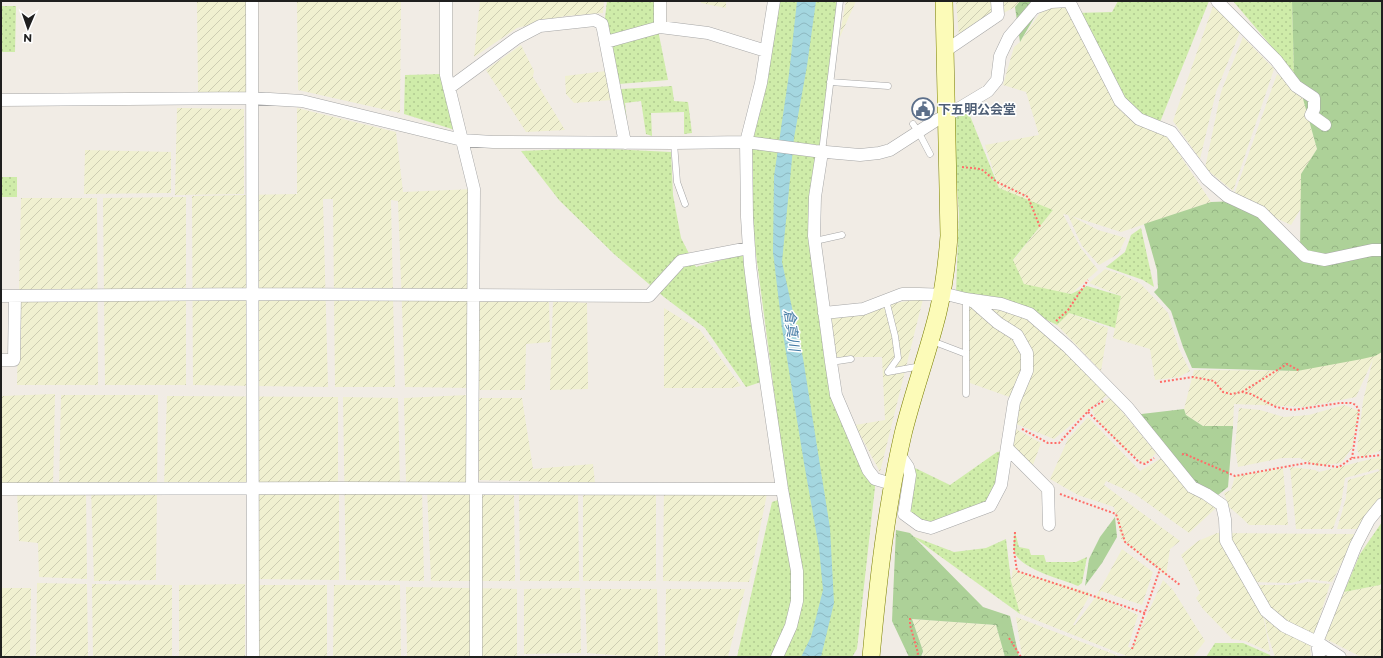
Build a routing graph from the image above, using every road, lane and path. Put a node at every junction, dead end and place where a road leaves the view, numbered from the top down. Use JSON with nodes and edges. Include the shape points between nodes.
{"nodes":[{"id":1,"x":252,"y":1,"type":"edge"},
{"id":2,"x":446,"y":1,"type":"edge"},
{"id":3,"x":660,"y":1,"type":"edge"},
{"id":4,"x":774,"y":1,"type":"edge"},
{"id":5,"x":840,"y":1,"type":"edge"},
{"id":6,"x":944,"y":1,"type":"edge"},
{"id":7,"x":997,"y":1,"type":"edge"},
{"id":8,"x":1217,"y":1,"type":"edge"},
{"id":9,"x":1037,"y":5,"type":"edge"},
{"id":10,"x":660,"y":27,"type":"junction"},
{"id":11,"x":606,"y":42,"type":"junction"},
{"id":12,"x":766,"y":51,"type":"junction"},
{"id":13,"x":945,"y":51,"type":"junction"},
{"id":14,"x":830,"y":82,"type":"junction"},
{"id":15,"x":888,"y":86,"type":"dead end"},
{"id":16,"x":449,"y":88,"type":"junction"},
{"id":17,"x":252,"y":98,"type":"junction"},
{"id":18,"x":1,"y":100,"type":"edge"},
{"id":19,"x":946,"y":115,"type":"junction"},
{"id":20,"x":1325,"y":125,"type":"dead end"},
{"id":21,"x":916,"y":128,"type":"junction"},
{"id":22,"x":462,"y":140,"type":"junction"},
{"id":23,"x":746,"y":142,"type":"junction"},
{"id":24,"x":625,"y":143,"type":"junction"},
{"id":25,"x":674,"y":143,"type":"junction"},
{"id":26,"x":818,"y":151,"type":"junction"},
{"id":27,"x":930,"y":154,"type":"dead end"},
{"id":28,"x":947,"y":167,"type":"junction"},
{"id":29,"x":685,"y":204,"type":"dead end"},
{"id":30,"x":1040,"y":227,"type":"dead end"},
{"id":31,"x":842,"y":235,"type":"dead end"},
{"id":32,"x":815,"y":241,"type":"junction"},
{"id":33,"x":749,"y":248,"type":"junction"},
{"id":34,"x":1382,"y":250,"type":"edge"},
{"id":35,"x":1088,"y":280,"type":"dead end"},
{"id":36,"x":252,"y":294,"type":"junction"},
{"id":37,"x":942,"y":294,"type":"junction"},
{"id":38,"x":473,"y":295,"type":"junction"},
{"id":39,"x":1,"y":296,"type":"edge"},
{"id":40,"x":15,"y":296,"type":"junction"},
{"id":41,"x":966,"y":299,"type":"junction"},
{"id":42,"x":886,"y":300,"type":"junction"},
{"id":43,"x":824,"y":313,"type":"junction"},
{"id":44,"x":1047,"y":329,"type":"junction"},
{"id":45,"x":930,"y":341,"type":"junction"},
{"id":46,"x":966,"y":354,"type":"junction"},
{"id":47,"x":851,"y":359,"type":"dead end"},
{"id":48,"x":1,"y":360,"type":"edge"},
{"id":49,"x":831,"y":362,"type":"junction"},
{"id":50,"x":923,"y":366,"type":"junction"},
{"id":51,"x":1300,"y":371,"type":"dead end"},
{"id":52,"x":1160,"y":382,"type":"dead end"},
{"id":53,"x":1242,"y":392,"type":"junction"},
{"id":54,"x":966,"y":394,"type":"dead end"},
{"id":55,"x":1114,"y":394,"type":"junction"},
{"id":56,"x":1088,"y":412,"type":"junction"},
{"id":57,"x":1011,"y":422,"type":"junction"},
{"id":58,"x":1007,"y":448,"type":"junction"},
{"id":59,"x":1163,"y":451,"type":"junction"},
{"id":60,"x":899,"y":454,"type":"junction"},
{"id":61,"x":1382,"y":455,"type":"edge"},
{"id":62,"x":1352,"y":458,"type":"junction"},
{"id":63,"x":892,"y":484,"type":"junction"},
{"id":64,"x":252,"y":488,"type":"junction"},
{"id":65,"x":474,"y":488,"type":"junction"},
{"id":66,"x":1,"y":489,"type":"edge"},
{"id":67,"x":782,"y":489,"type":"junction"},
{"id":68,"x":1048,"y":489,"type":"junction"},
{"id":69,"x":1382,"y":504,"type":"edge"},
{"id":70,"x":1050,"y":525,"type":"dead end"},
{"id":71,"x":1015,"y":532,"type":"dead end"},
{"id":72,"x":1160,"y":569,"type":"junction"},
{"id":73,"x":1180,"y":585,"type":"dead end"},
{"id":74,"x":1145,"y":613,"type":"junction"},
{"id":75,"x":910,"y":618,"type":"dead end"},
{"id":76,"x":1009,"y":638,"type":"dead end"},
{"id":77,"x":1317,"y":642,"type":"junction"},
{"id":78,"x":1132,"y":649,"type":"dead end"},
{"id":79,"x":253,"y":657,"type":"edge"},
{"id":80,"x":476,"y":657,"type":"edge"},
{"id":81,"x":777,"y":657,"type":"edge"},
{"id":82,"x":872,"y":657,"type":"edge"},
{"id":83,"x":917,"y":657,"type":"edge"},
{"id":84,"x":1021,"y":657,"type":"edge"},
{"id":85,"x":1319,"y":657,"type":"edge"},
{"id":86,"x":1340,"y":657,"type":"edge"}],
"edges":[{"from":1,"to":17,"type":"street"},
{"from":2,"to":16,"type":"street","via":[[446,75]]},
{"from":3,"to":10,"type":"street"},
{"from":4,"to":12,"type":"street"},
{"from":5,"to":14,"type":"lane"},
{"from":6,"to":13,"type":"street"},
{"from":7,"to":13,"type":"street","via":[[998,15]]},
{"from":8,"to":20,"type":"street","via":[[1276,60],[1296,86],[1314,98],[1311,115]]},
{"from":9,"to":19,"type":"street","via":[[1009,37],[1000,56],[996,80],[988,91]]},
{"from":9,"to":34,"type":"street","via":[[1069,1],[1120,101],[1139,118],[1172,132],[1207,179],[1227,196],[1261,212],[1305,256],[1325,260]]},
{"from":10,"to":11,"type":"street"},
{"from":10,"to":12,"type":"street","via":[[708,33]]},
{"from":11,"to":16,"type":"street","via":[[602,24],[595,20],[540,26],[516,38]]},
{"from":11,"to":24,"type":"street"},
{"from":12,"to":23,"type":"street"},
{"from":13,"to":19,"type":"street"},
{"from":14,"to":15,"type":"lane"},
{"from":14,"to":26,"type":"lane"},
{"from":16,"to":22,"type":"street"},
{"from":17,"to":18,"type":"street"},
{"from":17,"to":22,"type":"street","via":[[302,101]]},
{"from":17,"to":36,"type":"street"},
{"from":19,"to":21,"type":"street"},
{"from":19,"to":28,"type":"street"},
{"from":21,"to":26,"type":"street","via":[[890,150],[878,153],[860,155]]},
{"from":21,"to":27,"type":"lane"},
{"from":22,"to":24,"type":"street"},
{"from":22,"to":38,"type":"street","via":[[474,189]]},
{"from":23,"to":25,"type":"street"},
{"from":23,"to":26,"type":"street"},
{"from":23,"to":33,"type":"street"},
{"from":24,"to":25,"type":"street"},
{"from":25,"to":29,"type":"lane","via":[[677,182]]},
{"from":26,"to":32,"type":"street"},
{"from":28,"to":30,"type":"path","via":[[981,169],[997,182],[1028,197]]},
{"from":28,"to":37,"type":"street","via":[[949,236]]},
{"from":31,"to":32,"type":"lane"},
{"from":32,"to":43,"type":"street"},
{"from":33,"to":38,"type":"street","via":[[681,261],[649,296]]},
{"from":33,"to":67,"type":"street","via":[[756,314]]},
{"from":35,"to":44,"type":"path","via":[[1068,310]]},
{"from":36,"to":38,"type":"street"},
{"from":36,"to":40,"type":"street"},
{"from":36,"to":64,"type":"street"},
{"from":37,"to":41,"type":"street"},
{"from":37,"to":42,"type":"street","via":[[902,294]]},
{"from":37,"to":45,"type":"street"},
{"from":38,"to":65,"type":"street"},
{"from":39,"to":40,"type":"street"},
{"from":40,"to":48,"type":"street","via":[[14,360]]},
{"from":41,"to":44,"type":"street","via":[[1001,304],[1030,314]]},
{"from":41,"to":46,"type":"lane"},
{"from":41,"to":57,"type":"street","via":[[974,302],[1016,335],[1027,353],[1027,371],[1015,399]]},
{"from":42,"to":43,"type":"street","via":[[864,309]]},
{"from":42,"to":50,"type":"lane","via":[[898,358],[888,372]]},
{"from":43,"to":49,"type":"street"},
{"from":44,"to":55,"type":"street"},
{"from":45,"to":46,"type":"lane"},
{"from":45,"to":50,"type":"street"},
{"from":46,"to":54,"type":"lane"},
{"from":47,"to":49,"type":"lane"},
{"from":49,"to":63,"type":"street","via":[[836,395],[868,470],[875,479]]},
{"from":50,"to":60,"type":"street"},
{"from":51,"to":53,"type":"path","via":[[1287,364]]},
{"from":52,"to":53,"type":"path","via":[[1193,377],[1214,381],[1223,392]]},
{"from":53,"to":62,"type":"path","via":[[1276,407],[1293,410],[1340,403],[1356,405],[1359,411]]},
{"from":55,"to":56,"type":"path"},
{"from":55,"to":59,"type":"street"},
{"from":56,"to":57,"type":"path","via":[[1059,443],[1048,443]]},
{"from":56,"to":59,"type":"path","via":[[1139,462],[1145,464]]},
{"from":57,"to":58,"type":"street"},
{"from":58,"to":60,"type":"street","via":[[1001,485],[990,506],[931,528],[919,525],[904,514],[910,475]]},
{"from":58,"to":68,"type":"street"},
{"from":59,"to":62,"type":"path","via":[[1187,455],[1235,476],[1306,463],[1339,467]]},
{"from":59,"to":77,"type":"street","via":[[1192,487],[1222,505],[1226,542],[1266,611],[1284,626]]},
{"from":60,"to":63,"type":"street"},
{"from":61,"to":62,"type":"path"},
{"from":63,"to":82,"type":"street","via":[[878,582]]},
{"from":64,"to":65,"type":"street"},
{"from":64,"to":66,"type":"street"},
{"from":64,"to":79,"type":"street"},
{"from":65,"to":67,"type":"street"},
{"from":65,"to":80,"type":"street"},
{"from":67,"to":81,"type":"street","via":[[797,571],[797,601],[791,626]]},
{"from":68,"to":70,"type":"street"},
{"from":68,"to":72,"type":"path","via":[[1116,514],[1125,542]]},
{"from":69,"to":77,"type":"street","via":[[1369,520],[1356,545]]},
{"from":71,"to":74,"type":"path","via":[[1017,571]]},
{"from":72,"to":73,"type":"path"},
{"from":72,"to":74,"type":"path"},
{"from":74,"to":78,"type":"path"},
{"from":75,"to":83,"type":"path"},
{"from":76,"to":84,"type":"path"},
{"from":77,"to":85,"type":"street"},
{"from":77,"to":86,"type":"street"}]}
